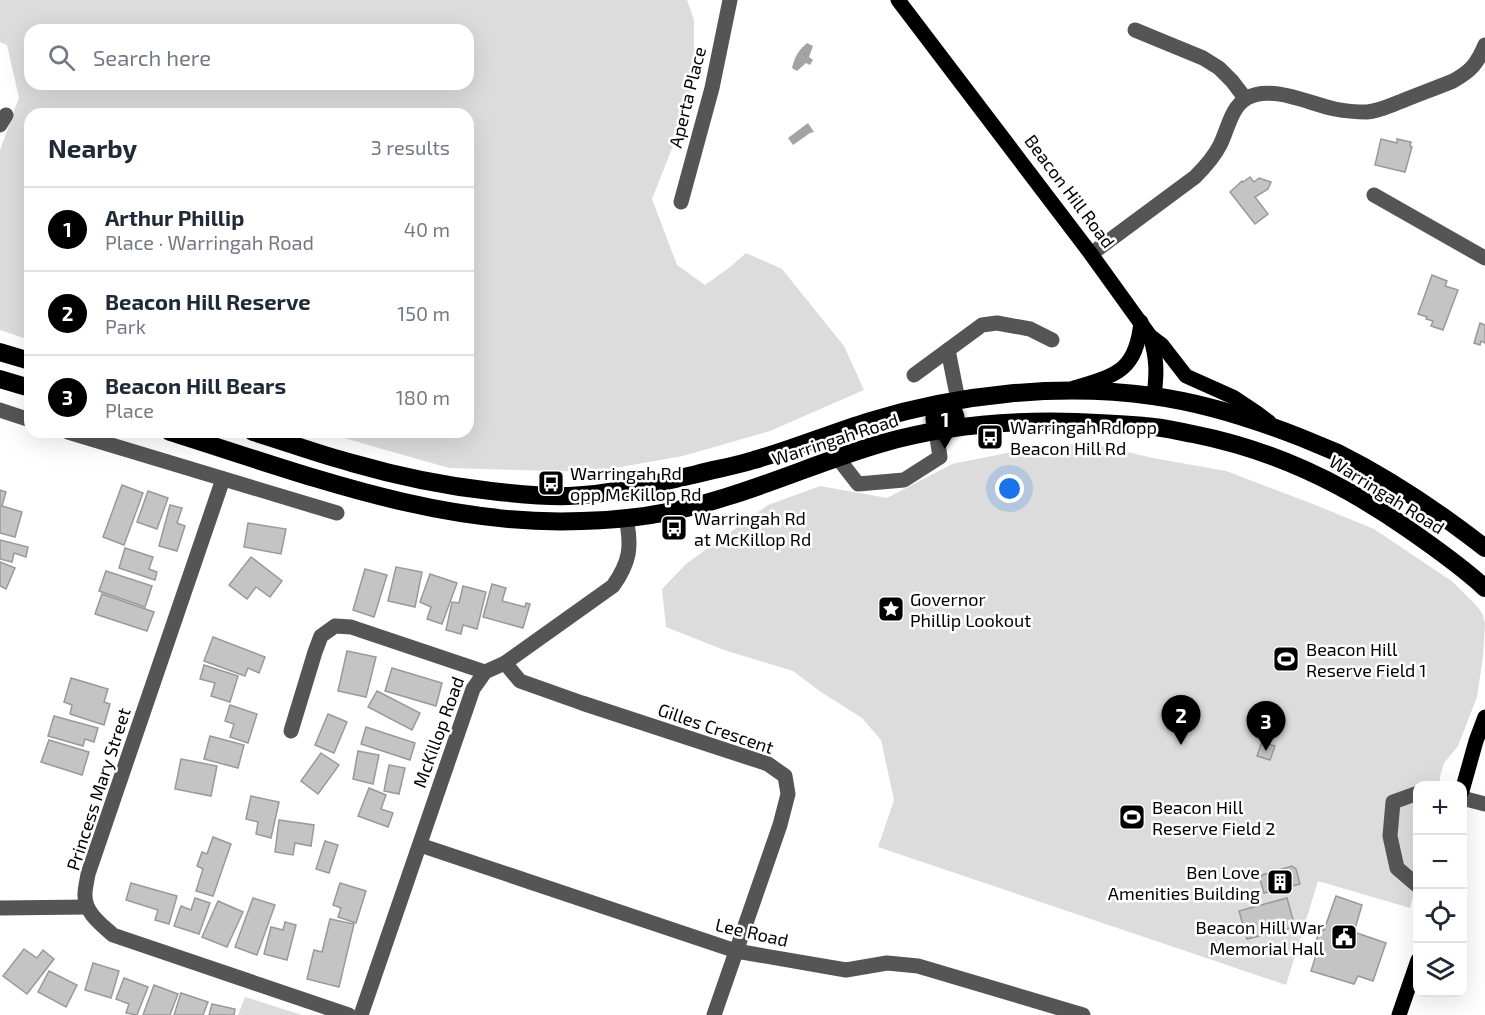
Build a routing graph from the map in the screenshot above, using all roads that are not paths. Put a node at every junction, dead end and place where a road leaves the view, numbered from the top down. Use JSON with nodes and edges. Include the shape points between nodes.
{"nodes":[{"id":1,"x":730,"y":0,"type":"edge"},
{"id":2,"x":898,"y":0,"type":"edge"},
{"id":3,"x":1135,"y":30,"type":"dead end"},
{"id":4,"x":1485,"y":45,"type":"edge"},
{"id":5,"x":1482,"y":61,"type":"edge"},
{"id":6,"x":1245,"y":98,"type":"junction"},
{"id":7,"x":1374,"y":195,"type":"dead end"},
{"id":8,"x":681,"y":202,"type":"dead end"},
{"id":9,"x":1091,"y":254,"type":"junction"},
{"id":10,"x":1485,"y":258,"type":"edge"},
{"id":11,"x":1141,"y":322,"type":"junction"},
{"id":12,"x":1150,"y":336,"type":"junction"},
{"id":13,"x":1052,"y":340,"type":"dead end"},
{"id":14,"x":948,"y":350,"type":"junction"},
{"id":15,"x":0,"y":352,"type":"edge"},
{"id":16,"x":24,"y":359,"type":"edge"},
{"id":17,"x":915,"y":375,"type":"dead end"},
{"id":18,"x":0,"y":379,"type":"edge"},
{"id":19,"x":24,"y":386,"type":"edge"},
{"id":20,"x":1068,"y":390,"type":"junction"},
{"id":21,"x":1154,"y":396,"type":"junction"},
{"id":22,"x":958,"y":400,"type":"junction"},
{"id":23,"x":0,"y":410,"type":"edge"},
{"id":24,"x":24,"y":418,"type":"edge"},
{"id":25,"x":1148,"y":426,"type":"junction"},
{"id":26,"x":1277,"y":428,"type":"junction"},
{"id":27,"x":936,"y":431,"type":"junction"},
{"id":28,"x":88,"y":438,"type":"edge"},
{"id":29,"x":189,"y":438,"type":"edge"},
{"id":30,"x":272,"y":438,"type":"edge"},
{"id":31,"x":837,"y":457,"type":"junction"},
{"id":32,"x":223,"y":479,"type":"junction"},
{"id":33,"x":621,"y":491,"type":"junction"},
{"id":34,"x":337,"y":513,"type":"dead end"},
{"id":35,"x":626,"y":518,"type":"junction"},
{"id":36,"x":1485,"y":548,"type":"edge"},
{"id":37,"x":1485,"y":588,"type":"edge"},
{"id":38,"x":505,"y":663,"type":"junction"},
{"id":39,"x":485,"y":672,"type":"junction"},
{"id":40,"x":1485,"y":717,"type":"edge"},
{"id":41,"x":291,"y":731,"type":"dead end"},
{"id":42,"x":1465,"y":781,"type":"edge"},
{"id":43,"x":1413,"y":795,"type":"edge"},
{"id":44,"x":1467,"y":799,"type":"edge"},
{"id":45,"x":1485,"y":804,"type":"edge"},
{"id":46,"x":420,"y":845,"type":"junction"},
{"id":47,"x":1413,"y":882,"type":"edge"},
{"id":48,"x":87,"y":907,"type":"junction"},
{"id":49,"x":0,"y":908,"type":"edge"},
{"id":50,"x":736,"y":951,"type":"junction"},
{"id":51,"x":1413,"y":975,"type":"edge"},
{"id":52,"x":349,"y":1015,"type":"edge"},
{"id":53,"x":361,"y":1015,"type":"edge"},
{"id":54,"x":714,"y":1015,"type":"edge"},
{"id":55,"x":1083,"y":1015,"type":"edge"},
{"id":56,"x":1400,"y":1015,"type":"edge"}],
"edges":[{"from":1,"to":8,"type":"street","name":"Aperta Place","via":[[712,88]]},
{"from":2,"to":9,"type":"main road","name":"Beacon Hill Road"},
{"from":3,"to":6,"type":"street","via":[[1203,58],[1219,68]]},
{"from":4,"to":5,"type":"street"},
{"from":5,"to":6,"type":"street","via":[[1453,81],[1368,112],[1335,109],[1271,93]]},
{"from":6,"to":9,"type":"street","via":[[1205,167]]},
{"from":7,"to":10,"type":"street"},
{"from":9,"to":11,"type":"main road","name":"Beacon Hill Road"},
{"from":11,"to":12,"type":"main road","name":"Beacon Hill Road"},
{"from":11,"to":20,"type":"main road","via":[[1135,352],[1124,368]]},
{"from":12,"to":21,"type":"main road","name":"Beacon Hill Road","via":[[1157,364]]},
{"from":12,"to":26,"type":"main road","name":"Warringah Road","via":[[1186,376],[1233,398]]},
{"from":13,"to":14,"type":"street","via":[[1030,329],[997,323],[982,325]]},
{"from":14,"to":17,"type":"street"},
{"from":14,"to":22,"type":"street"},
{"from":15,"to":16,"type":"highway"},
{"from":18,"to":19,"type":"highway"},
{"from":20,"to":21,"type":"highway","name":"Warringah Road"},
{"from":20,"to":22,"type":"highway","name":"Warringah Road"},
{"from":21,"to":25,"type":"highway","name":"Beacon Hill Road"},
{"from":21,"to":26,"type":"highway","name":"Warringah Road"},
{"from":22,"to":33,"type":"highway","name":"Warringah Road","via":[[872,420],[753,460]]},
{"from":23,"to":24,"type":"street"},
{"from":25,"to":27,"type":"highway","name":"Warringah Road","via":[[1025,422]]},
{"from":25,"to":37,"type":"highway","name":"Warringah Road","via":[[1250,447],[1311,471],[1429,543]]},
{"from":26,"to":36,"type":"highway","name":"Warringah Road","via":[[1386,479],[1449,519]]},
{"from":27,"to":31,"type":"highway","name":"Warringah Road"},
{"from":27,"to":31,"type":"street","via":[[940,457],[904,480],[858,484]]},
{"from":28,"to":32,"type":"street"},
{"from":29,"to":35,"type":"highway","name":"Warringah Road","via":[[384,498],[453,513],[544,522]]},
{"from":30,"to":33,"type":"highway","name":"Warringah Road","via":[[353,464],[452,486],[548,496]]},
{"from":31,"to":35,"type":"highway","name":"Warringah Road","via":[[722,498]]},
{"from":32,"to":34,"type":"street"},
{"from":32,"to":48,"type":"street","name":"Princess Mary Street","via":[[88,874],[84,897]]},
{"from":33,"to":35,"type":"highway","name":"McKillop Road"},
{"from":35,"to":38,"type":"street","name":"McKillop Road","via":[[629,554],[613,586]]},
{"from":38,"to":39,"type":"street","name":"McKillop Road"},
{"from":38,"to":50,"type":"street","name":"Gilles Crescent","via":[[520,681],[768,764],[785,776],[788,794],[780,825]]},
{"from":39,"to":41,"type":"street","via":[[351,627],[335,626],[321,636]]},
{"from":39,"to":46,"type":"street","name":"McKillop Road","via":[[473,688]]},
{"from":40,"to":42,"type":"main road"},
{"from":43,"to":47,"type":"street","via":[[1393,802],[1390,836],[1397,868]]},
{"from":44,"to":45,"type":"street"},
{"from":46,"to":50,"type":"street","name":"Lee Road"},
{"from":46,"to":53,"type":"street","name":"McKillop Road"},
{"from":48,"to":49,"type":"street"},
{"from":48,"to":52,"type":"street","via":[[113,935]]},
{"from":50,"to":54,"type":"street","name":"Gilles Crescent"},
{"from":50,"to":55,"type":"street","name":"Lee Road","via":[[846,970],[887,963],[918,966]]},
{"from":51,"to":56,"type":"main road"}]}
